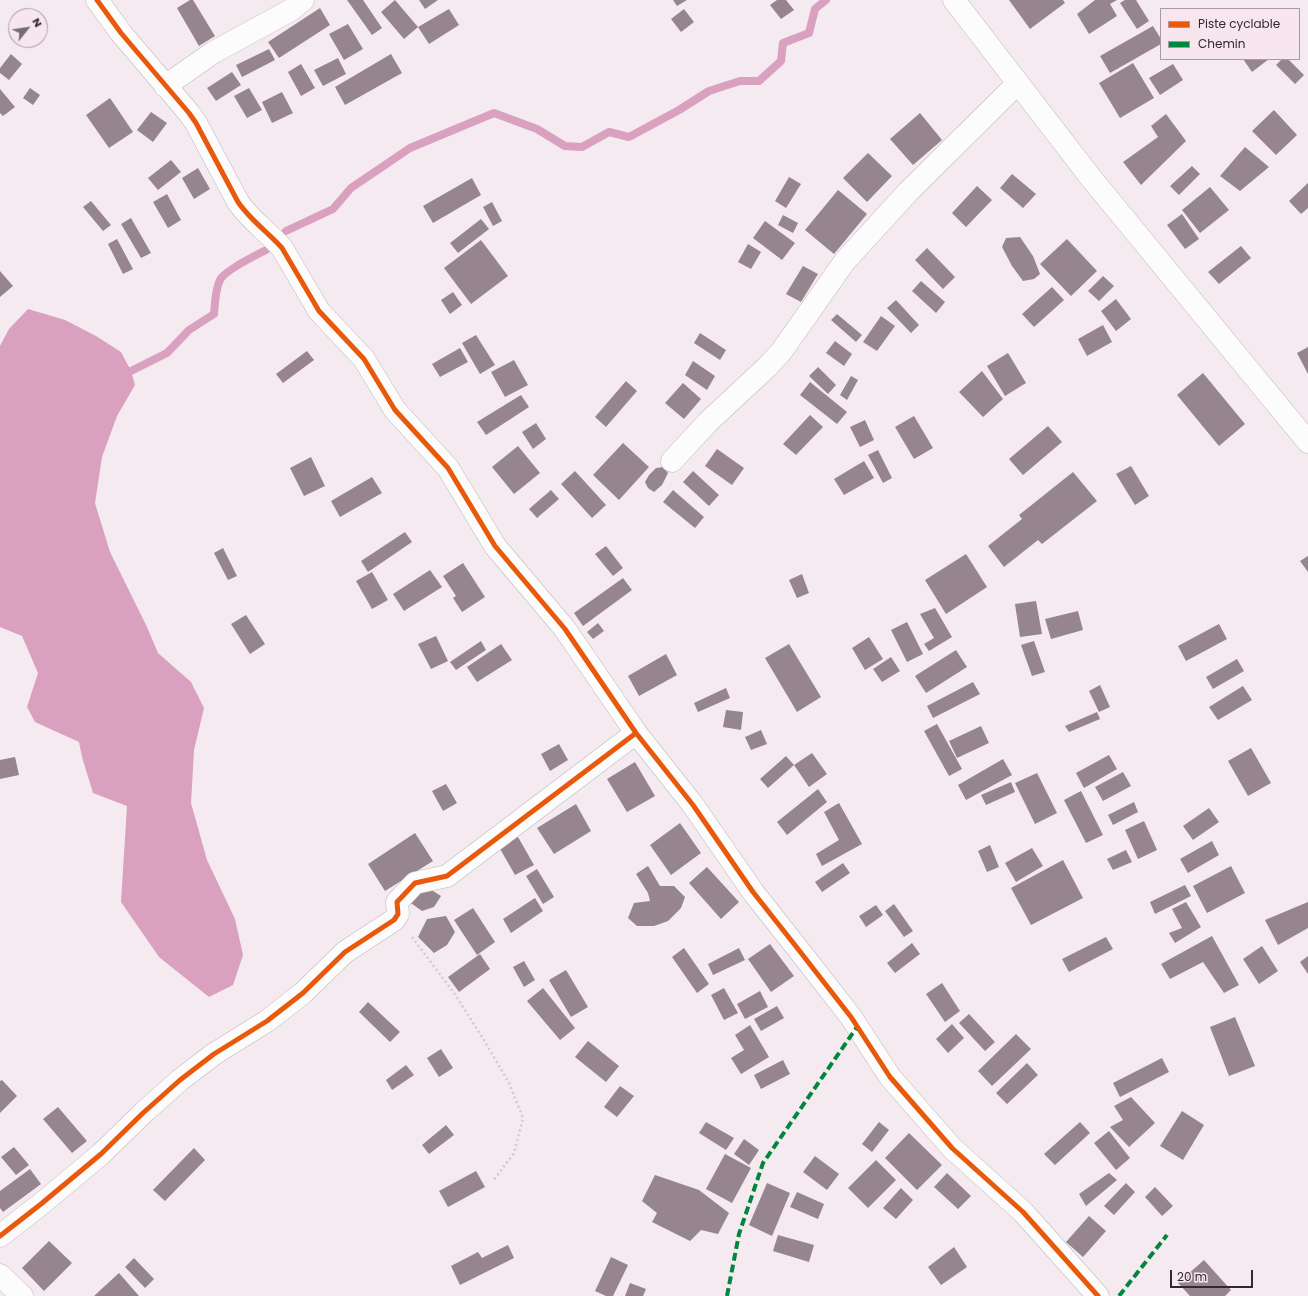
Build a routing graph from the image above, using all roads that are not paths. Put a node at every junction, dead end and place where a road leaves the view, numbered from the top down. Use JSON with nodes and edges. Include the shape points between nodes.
{"nodes":[{"id":1,"x":96,"y":0,"type":"edge"},
{"id":2,"x":303,"y":0,"type":"edge"},
{"id":3,"x":954,"y":0,"type":"edge"},
{"id":4,"x":1018,"y":83,"type":"junction"},
{"id":5,"x":165,"y":86,"type":"junction"},
{"id":6,"x":1308,"y":442,"type":"edge"},
{"id":7,"x":672,"y":461,"type":"dead end"},
{"id":8,"x":636,"y":733,"type":"junction"},
{"id":9,"x":0,"y":1236,"type":"edge"},
{"id":10,"x":0,"y":1274,"type":"edge"},
{"id":11,"x":22,"y":1296,"type":"edge"},
{"id":12,"x":1098,"y":1296,"type":"edge"}],
"edges":[{"from":1,"to":5,"type":"street"},
{"from":2,"to":5,"type":"street","via":[[292,10],[214,52]]},
{"from":3,"to":4,"type":"street"},
{"from":4,"to":6,"type":"street","via":[[1096,184]]},
{"from":4,"to":7,"type":"street","via":[[908,192],[845,261],[767,368],[708,422]]},
{"from":5,"to":8,"type":"street","via":[[196,123],[246,213],[282,248],[319,311],[364,359],[398,414],[448,468],[495,546],[565,629]]},
{"from":8,"to":9,"type":"street","via":[[447,876],[414,884],[396,902],[398,914],[394,920],[345,952],[303,993],[267,1021],[214,1054],[180,1080],[101,1154]]},
{"from":8,"to":12,"type":"street","via":[[693,805],[752,892],[851,1017],[899,1089],[952,1148],[1023,1212]]},
{"from":10,"to":11,"type":"street"}]}
